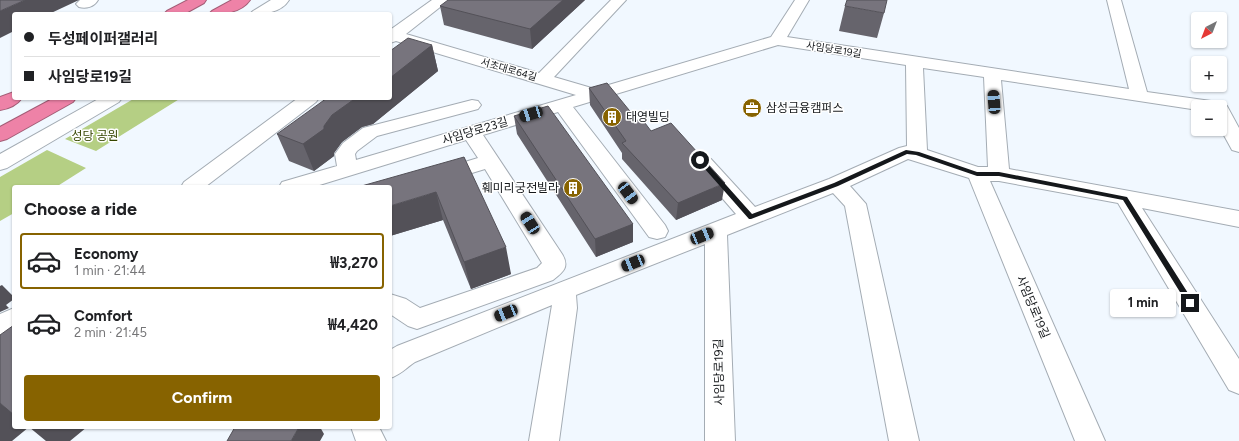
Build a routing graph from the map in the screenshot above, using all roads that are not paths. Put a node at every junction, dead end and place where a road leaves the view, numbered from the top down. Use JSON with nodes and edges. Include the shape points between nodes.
{"nodes":[{"id":1,"x":199,"y":0,"type":"edge"},
{"id":2,"x":243,"y":0,"type":"edge"},
{"id":3,"x":282,"y":0,"type":"edge"},
{"id":4,"x":442,"y":0,"type":"edge"},
{"id":5,"x":619,"y":0,"type":"edge"},
{"id":6,"x":802,"y":0,"type":"edge"},
{"id":7,"x":1114,"y":0,"type":"edge"},
{"id":8,"x":176,"y":12,"type":"edge"},
{"id":9,"x":221,"y":12,"type":"edge"},
{"id":10,"x":261,"y":12,"type":"edge"},
{"id":11,"x":392,"y":37,"type":"edge"},
{"id":12,"x":777,"y":40,"type":"junction"},
{"id":13,"x":914,"y":61,"type":"junction"},
{"id":14,"x":992,"y":73,"type":"junction"},
{"id":15,"x":543,"y":79,"type":"junction"},
{"id":16,"x":1139,"y":95,"type":"junction"},
{"id":17,"x":609,"y":96,"type":"junction"},
{"id":18,"x":12,"y":98,"type":"edge"},
{"id":19,"x":63,"y":100,"type":"edge"},
{"id":20,"x":110,"y":100,"type":"edge"},
{"id":21,"x":307,"y":100,"type":"edge"},
{"id":22,"x":1191,"y":104,"type":"edge"},
{"id":23,"x":0,"y":105,"type":"edge"},
{"id":24,"x":472,"y":105,"type":"dead end"},
{"id":25,"x":562,"y":105,"type":"junction"},
{"id":26,"x":1227,"y":110,"type":"edge"},
{"id":27,"x":1239,"y":111,"type":"edge"},
{"id":28,"x":1227,"y":123,"type":"edge"},
{"id":29,"x":471,"y":132,"type":"junction"},
{"id":30,"x":0,"y":135,"type":"edge"},
{"id":31,"x":1239,"y":146,"type":"edge"},
{"id":32,"x":690,"y":148,"type":"edge"},
{"id":33,"x":917,"y":154,"type":"junction"},
{"id":34,"x":490,"y":161,"type":"junction"},
{"id":35,"x":0,"y":164,"type":"edge"},
{"id":36,"x":348,"y":169,"type":"junction"},
{"id":37,"x":988,"y":174,"type":"junction"},
{"id":38,"x":836,"y":184,"type":"junction"},
{"id":39,"x":194,"y":185,"type":"edge"},
{"id":40,"x":295,"y":185,"type":"edge"},
{"id":41,"x":392,"y":189,"type":"edge"},
{"id":42,"x":1125,"y":198,"type":"junction"},
{"id":43,"x":751,"y":217,"type":"junction"},
{"id":44,"x":1239,"y":219,"type":"edge"},
{"id":45,"x":716,"y":230,"type":"junction"},
{"id":46,"x":657,"y":231,"type":"dead end"},
{"id":47,"x":564,"y":290,"type":"junction"},
{"id":48,"x":392,"y":305,"type":"edge"},
{"id":49,"x":12,"y":319,"type":"edge"},
{"id":50,"x":0,"y":328,"type":"edge"},
{"id":51,"x":392,"y":364,"type":"edge"},
{"id":52,"x":1239,"y":382,"type":"edge"},
{"id":53,"x":366,"y":429,"type":"edge"},
{"id":54,"x":371,"y":441,"type":"edge"},
{"id":55,"x":544,"y":441,"type":"edge"},
{"id":56,"x":720,"y":441,"type":"edge"},
{"id":57,"x":904,"y":441,"type":"edge"},
{"id":58,"x":1090,"y":441,"type":"edge"}],
"edges":[{"from":1,"to":8,"type":"highway"},
{"from":2,"to":9,"type":"highway"},
{"from":3,"to":10,"type":"street"},
{"from":4,"to":11,"type":"street","name":"서초대로64길"},
{"from":5,"to":15,"type":"street","name":"서초대로64길"},
{"from":6,"to":12,"type":"street"},
{"from":7,"to":16,"type":"street"},
{"from":11,"to":15,"type":"street","name":"서초대로64길"},
{"from":12,"to":13,"type":"street","name":"사임당로19길"},
{"from":12,"to":17,"type":"street","name":"사임당로23길"},
{"from":13,"to":14,"type":"street","name":"사임당로19길"},
{"from":13,"to":33,"type":"street"},
{"from":14,"to":16,"type":"street","name":"사임당로19길"},
{"from":14,"to":37,"type":"street","name":"사임당로19길"},
{"from":15,"to":17,"type":"street"},
{"from":16,"to":22,"type":"street","name":"사임당로19길"},
{"from":17,"to":25,"type":"street","name":"사임당로23길"},
{"from":18,"to":23,"type":"highway"},
{"from":19,"to":30,"type":"highway"},
{"from":20,"to":35,"type":"street"},
{"from":21,"to":39,"type":"street"},
{"from":24,"to":36,"type":"street","via":[[370,132],[345,154]]},
{"from":25,"to":29,"type":"street","name":"사임당로23길"},
{"from":25,"to":46,"type":"street"},
{"from":26,"to":27,"type":"street"},
{"from":28,"to":31,"type":"street"},
{"from":29,"to":34,"type":"street"},
{"from":29,"to":36,"type":"street","name":"사임당로23길"},
{"from":32,"to":43,"type":"street"},
{"from":33,"to":37,"type":"street"},
{"from":33,"to":38,"type":"street","via":[[906,152]]},
{"from":34,"to":41,"type":"street"},
{"from":34,"to":48,"type":"street","via":[[554,260],[554,266],[545,274],[417,319]]},
{"from":36,"to":40,"type":"street","name":"사임당로23길"},
{"from":37,"to":42,"type":"street"},
{"from":37,"to":58,"type":"street","name":"사임당로19길"},
{"from":38,"to":43,"type":"street"},
{"from":38,"to":57,"type":"street","via":[[855,204]]},
{"from":42,"to":44,"type":"street"},
{"from":42,"to":52,"type":"street"},
{"from":43,"to":45,"type":"street"},
{"from":45,"to":47,"type":"street"},
{"from":45,"to":56,"type":"street","name":"사임당로19길"},
{"from":47,"to":51,"type":"street","via":[[406,354]]},
{"from":47,"to":55,"type":"street","via":[[565,308]]},
{"from":49,"to":50,"type":"street"},
{"from":53,"to":54,"type":"street"}]}
